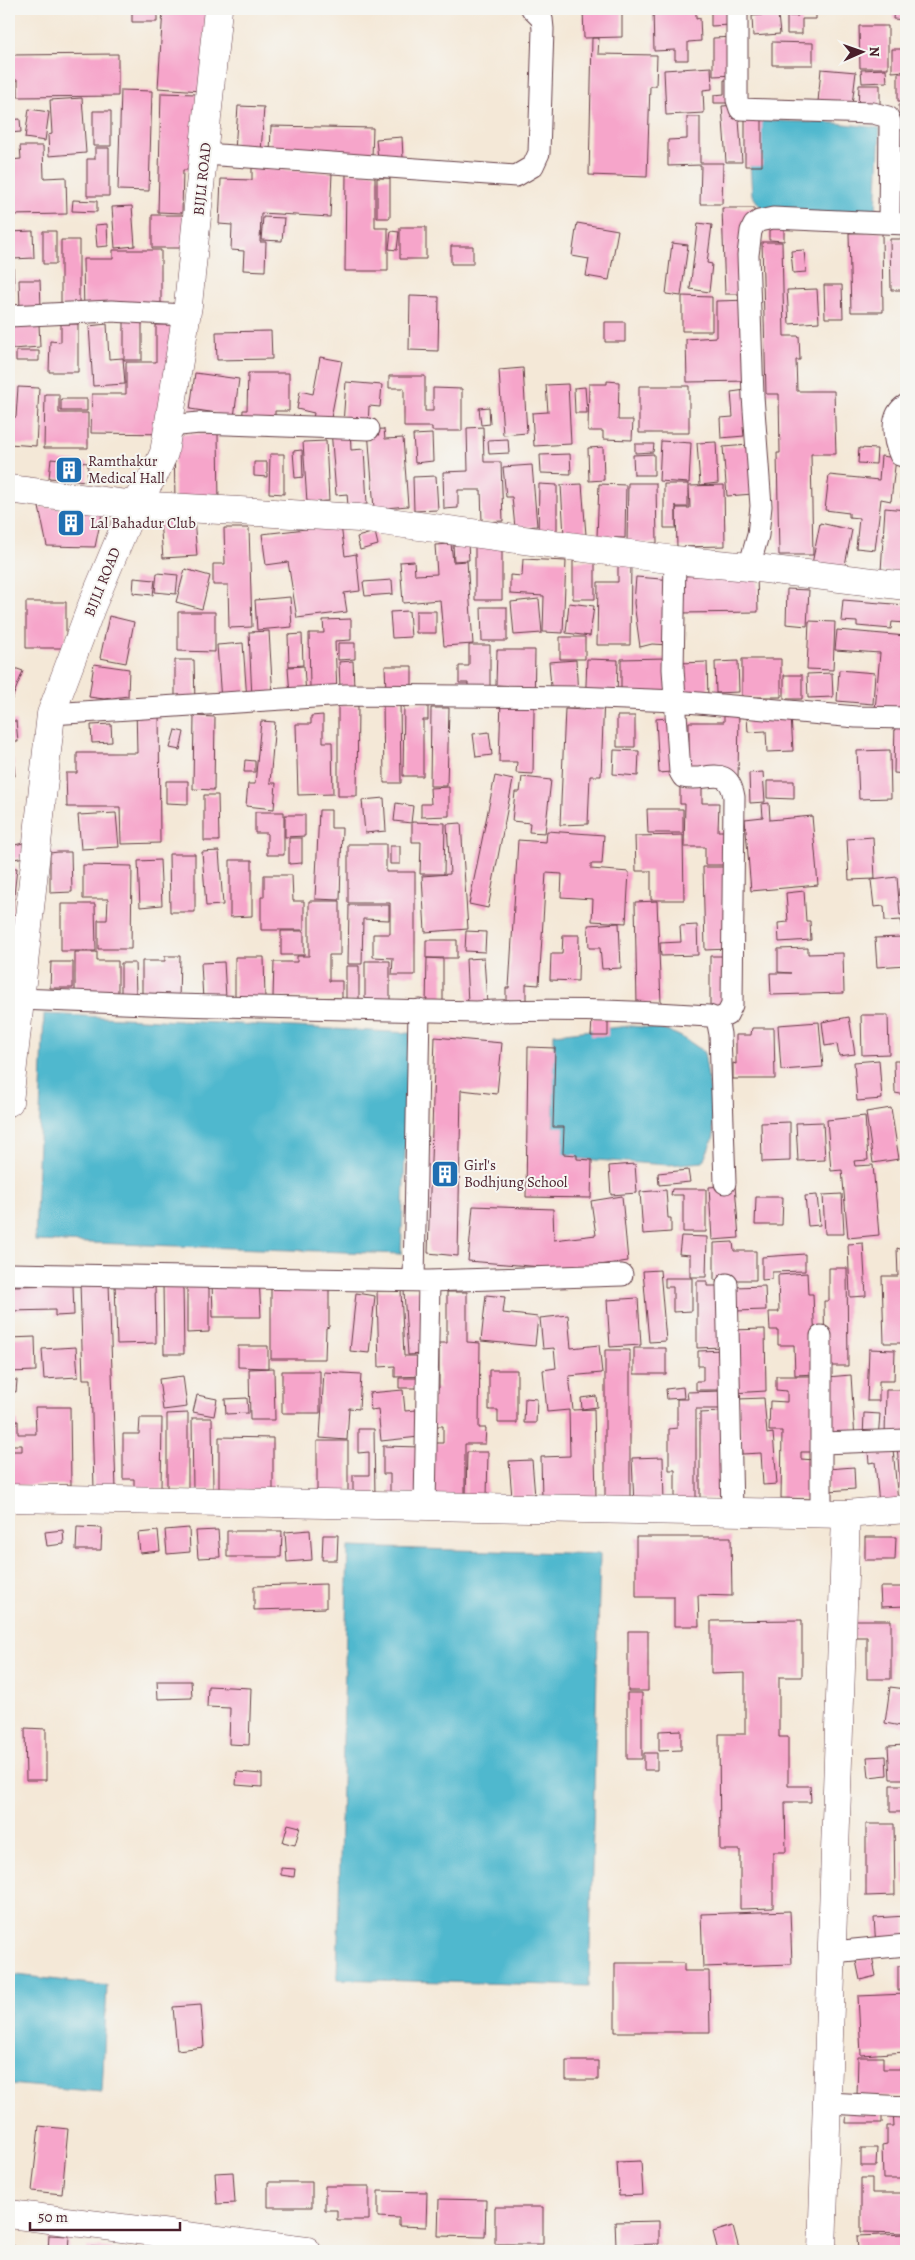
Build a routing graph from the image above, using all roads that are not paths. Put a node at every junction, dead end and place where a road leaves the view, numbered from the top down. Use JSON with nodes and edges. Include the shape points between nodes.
{"nodes":[{"id":1,"x":218,"y":9,"type":"edge"},
{"id":2,"x":532,"y":9,"type":"edge"},
{"id":3,"x":737,"y":9,"type":"edge"},
{"id":4,"x":205,"y":154,"type":"junction"},
{"id":5,"x":898,"y":223,"type":"edge"},
{"id":6,"x":186,"y":315,"type":"junction"},
{"id":7,"x":9,"y":316,"type":"edge"},
{"id":8,"x":906,"y":405,"type":"edge"},
{"id":9,"x":170,"y":426,"type":"junction"},
{"id":10,"x":369,"y":429,"type":"dead end"},
{"id":11,"x":906,"y":457,"type":"edge"},
{"id":12,"x":9,"y":489,"type":"edge"},
{"id":13,"x":134,"y":505,"type":"junction"},
{"id":14,"x":675,"y":560,"type":"junction"},
{"id":15,"x":749,"y":566,"type":"junction"},
{"id":16,"x":906,"y":586,"type":"edge"},
{"id":17,"x":676,"y":701,"type":"junction"},
{"id":18,"x":51,"y":714,"type":"junction"},
{"id":19,"x":906,"y":718,"type":"edge"},
{"id":20,"x":419,"y":1010,"type":"junction"},
{"id":21,"x":15,"y":1013,"type":"edge"},
{"id":22,"x":717,"y":1019,"type":"junction"},
{"id":23,"x":9,"y":1102,"type":"edge"},
{"id":24,"x":725,"y":1183,"type":"dead end"},
{"id":25,"x":9,"y":1274,"type":"edge"},
{"id":26,"x":622,"y":1275,"type":"dead end"},
{"id":27,"x":422,"y":1280,"type":"junction"},
{"id":28,"x":727,"y":1284,"type":"dead end"},
{"id":29,"x":821,"y":1336,"type":"dead end"},
{"id":30,"x":906,"y":1440,"type":"edge"},
{"id":31,"x":822,"y":1443,"type":"junction"},
{"id":32,"x":9,"y":1498,"type":"edge"},
{"id":33,"x":425,"y":1506,"type":"junction"},
{"id":34,"x":906,"y":1509,"type":"edge"},
{"id":35,"x":732,"y":1512,"type":"junction"},
{"id":36,"x":834,"y":1513,"type":"junction"},
{"id":37,"x":906,"y":1945,"type":"edge"},
{"id":38,"x":832,"y":1952,"type":"junction"},
{"id":39,"x":828,"y":2103,"type":"junction"},
{"id":40,"x":906,"y":2107,"type":"edge"},
{"id":41,"x":9,"y":2214,"type":"edge"},
{"id":42,"x":307,"y":2251,"type":"edge"},
{"id":43,"x":822,"y":2251,"type":"edge"}],
"edges":[{"from":1,"to":4,"type":"street","name":"BIJLI ROAD"},
{"from":2,"to":4,"type":"street","via":[[542,19],[544,29],[538,152],[533,166],[516,176]]},
{"from":3,"to":5,"type":"street","via":[[737,100],[740,109],[873,113],[888,117]]},
{"from":4,"to":6,"type":"street","name":"BIJLI ROAD"},
{"from":5,"to":15,"type":"street","via":[[773,218],[759,221],[750,231],[753,396],[762,506]]},
{"from":6,"to":7,"type":"street","via":[[111,311]]},
{"from":6,"to":9,"type":"street","name":"BIJLI ROAD"},
{"from":8,"to":11,"type":"street","via":[[896,417],[894,433],[900,455]]},
{"from":9,"to":10,"type":"street","via":[[199,423]]},
{"from":9,"to":13,"type":"street","name":"BIJLI ROAD","via":[[164,453],[154,475]]},
{"from":12,"to":13,"type":"street"},
{"from":13,"to":14,"type":"street","via":[[359,518]]},
{"from":13,"to":18,"type":"street","name":"BIJLI ROAD"},
{"from":14,"to":15,"type":"street"},
{"from":14,"to":17,"type":"street","via":[[673,669]]},
{"from":15,"to":16,"type":"street"},
{"from":17,"to":18,"type":"street","via":[[346,695]]},
{"from":17,"to":19,"type":"street","via":[[856,717]]},
{"from":17,"to":22,"type":"street","via":[[683,778],[719,776],[728,779],[734,797],[732,1005],[727,1014]]},
{"from":18,"to":21,"type":"street","name":"BIJLI ROAD"},
{"from":20,"to":21,"type":"street","via":[[174,1005]]},
{"from":20,"to":22,"type":"street","via":[[647,1013]]},
{"from":20,"to":27,"type":"street"},
{"from":21,"to":23,"type":"street","name":"BIJLI ROAD"},
{"from":22,"to":24,"type":"street"},
{"from":25,"to":27,"type":"street"},
{"from":26,"to":27,"type":"street"},
{"from":27,"to":33,"type":"street"},
{"from":28,"to":35,"type":"street"},
{"from":29,"to":31,"type":"street"},
{"from":30,"to":31,"type":"street"},
{"from":31,"to":36,"type":"street"},
{"from":32,"to":33,"type":"street"},
{"from":33,"to":35,"type":"street"},
{"from":34,"to":36,"type":"street"},
{"from":35,"to":36,"type":"street"},
{"from":36,"to":38,"type":"street"},
{"from":37,"to":38,"type":"street"},
{"from":38,"to":39,"type":"street"},
{"from":39,"to":40,"type":"street"},
{"from":39,"to":43,"type":"street"},
{"from":41,"to":42,"type":"street"}]}
